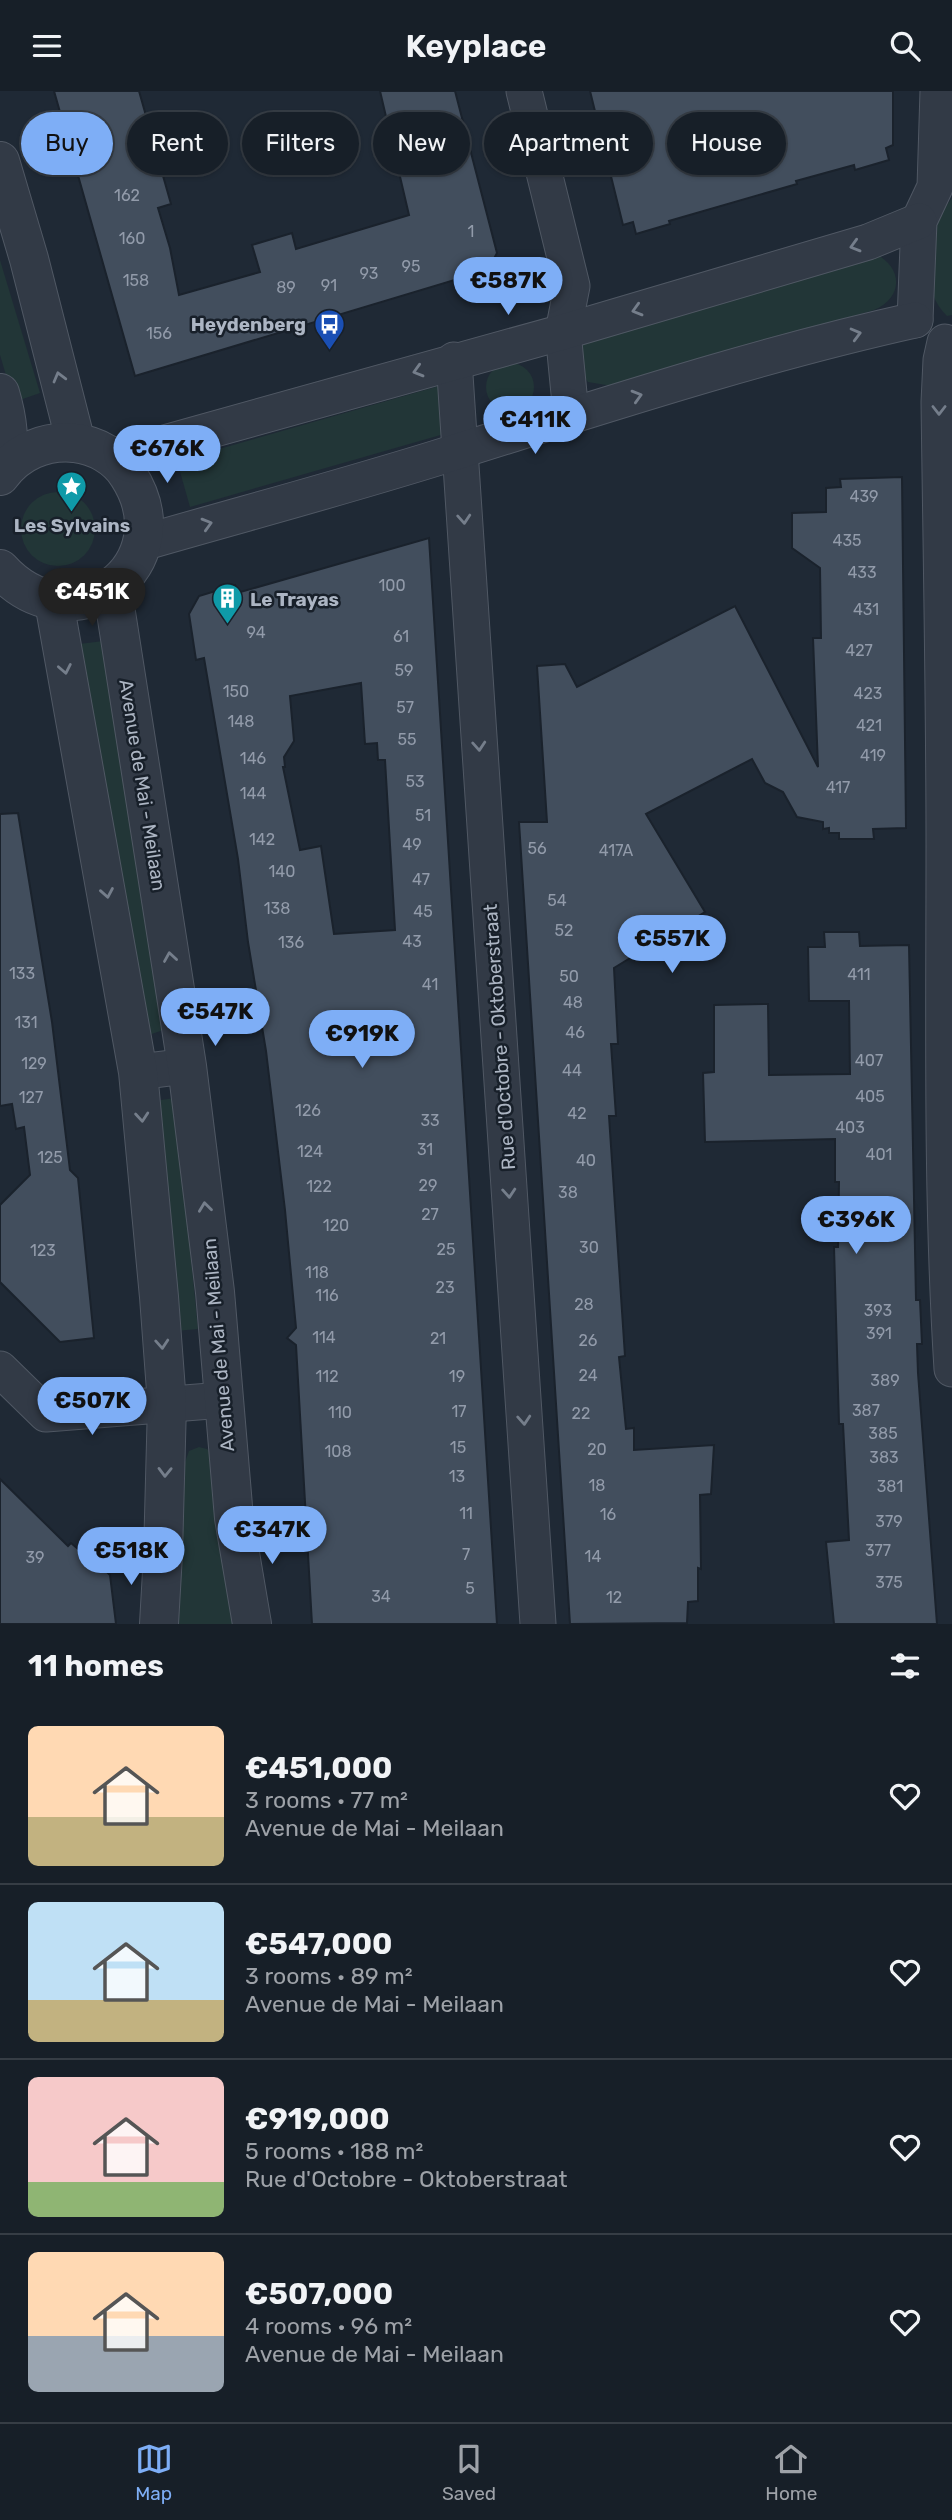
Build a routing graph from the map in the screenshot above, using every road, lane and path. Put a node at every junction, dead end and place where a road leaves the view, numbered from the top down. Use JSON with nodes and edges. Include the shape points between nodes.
{"nodes":[{"id":1,"x":524,"y":91,"type":"edge"},
{"id":2,"x":938,"y":91,"type":"edge"},
{"id":3,"x":0,"y":161,"type":"edge"},
{"id":4,"x":943,"y":182,"type":"edge"},
{"id":5,"x":919,"y":221,"type":"junction"},
{"id":6,"x":915,"y":320,"type":"junction"},
{"id":7,"x":563,"y":332,"type":"junction"},
{"id":8,"x":949,"y":342,"type":"edge"},
{"id":9,"x":454,"y":361,"type":"junction"},
{"id":10,"x":0,"y":393,"type":"edge"},
{"id":11,"x":571,"y":414,"type":"junction"},
{"id":12,"x":93,"y":449,"type":"junction"},
{"id":13,"x":461,"y":451,"type":"junction"},
{"id":14,"x":3,"y":472,"type":"edge"},
{"id":15,"x":142,"y":543,"type":"junction"},
{"id":16,"x":4,"y":581,"type":"edge"},
{"id":17,"x":112,"y":587,"type":"junction"},
{"id":18,"x":54,"y":602,"type":"junction"},
{"id":19,"x":187,"y":1066,"type":"junction"},
{"id":20,"x":138,"y":1072,"type":"junction"},
{"id":21,"x":949,"y":1267,"type":"edge"},
{"id":22,"x":0,"y":1369,"type":"edge"},
{"id":23,"x":952,"y":1369,"type":"edge"},
{"id":24,"x":223,"y":1400,"type":"junction"},
{"id":25,"x":167,"y":1404,"type":"junction"},
{"id":26,"x":159,"y":1624,"type":"edge"},
{"id":27,"x":252,"y":1624,"type":"edge"},
{"id":28,"x":538,"y":1624,"type":"edge"}],
"edges":[{"from":1,"to":7,"type":"street","via":[[572,286]]},
{"from":2,"to":4,"type":"street"},
{"from":12,"to":3,"type":"street","one_way":true},
{"from":4,"to":5,"type":"street"},
{"from":5,"to":6,"type":"street"},
{"from":5,"to":7,"type":"street","one_way":true,"via":[[867,242]]},
{"from":6,"to":8,"type":"street"},
{"from":11,"to":6,"type":"street","one_way":true},
{"from":7,"to":9,"type":"street"},
{"from":7,"to":11,"type":"street"},
{"from":8,"to":21,"type":"street","one_way":true,"via":[[941,360],[939,402]]},
{"from":9,"to":12,"type":"street","one_way":true,"via":[[141,450]]},
{"from":9,"to":13,"type":"street","name":"Rue d'Octobre - Oktoberstraat"},
{"from":10,"to":14,"type":"street","via":[[10,441]]},
{"from":11,"to":13,"type":"street"},
{"from":12,"to":14,"type":"street","via":[[61,442],[38,447]]},
{"from":12,"to":15,"type":"street","via":[[125,469],[135,486],[145,524]]},
{"from":15,"to":13,"type":"street","one_way":true},
{"from":13,"to":28,"type":"street","name":"Rue d'Octobre - Oktoberstraat","one_way":true},
{"from":15,"to":17,"type":"street","via":[[130,568]]},
{"from":16,"to":18,"type":"street"},
{"from":17,"to":18,"type":"street","via":[[94,597]]},
{"from":19,"to":17,"type":"street","name":"Avenue de Mai - Meilaan","one_way":true},
{"from":18,"to":20,"type":"street","one_way":true},
{"from":19,"to":20,"type":"street"},
{"from":24,"to":19,"type":"street","name":"Avenue de Mai - Meilaan","one_way":true,"via":[[215,1292]]},
{"from":20,"to":25,"type":"street","one_way":true},
{"from":21,"to":23,"type":"street"},
{"from":22,"to":25,"type":"street","via":[[46,1414]]},
{"from":24,"to":25,"type":"street"},
{"from":24,"to":27,"type":"street","name":"Avenue de Mai - Meilaan","via":[[234,1518]]},
{"from":25,"to":26,"type":"street","one_way":true}]}
